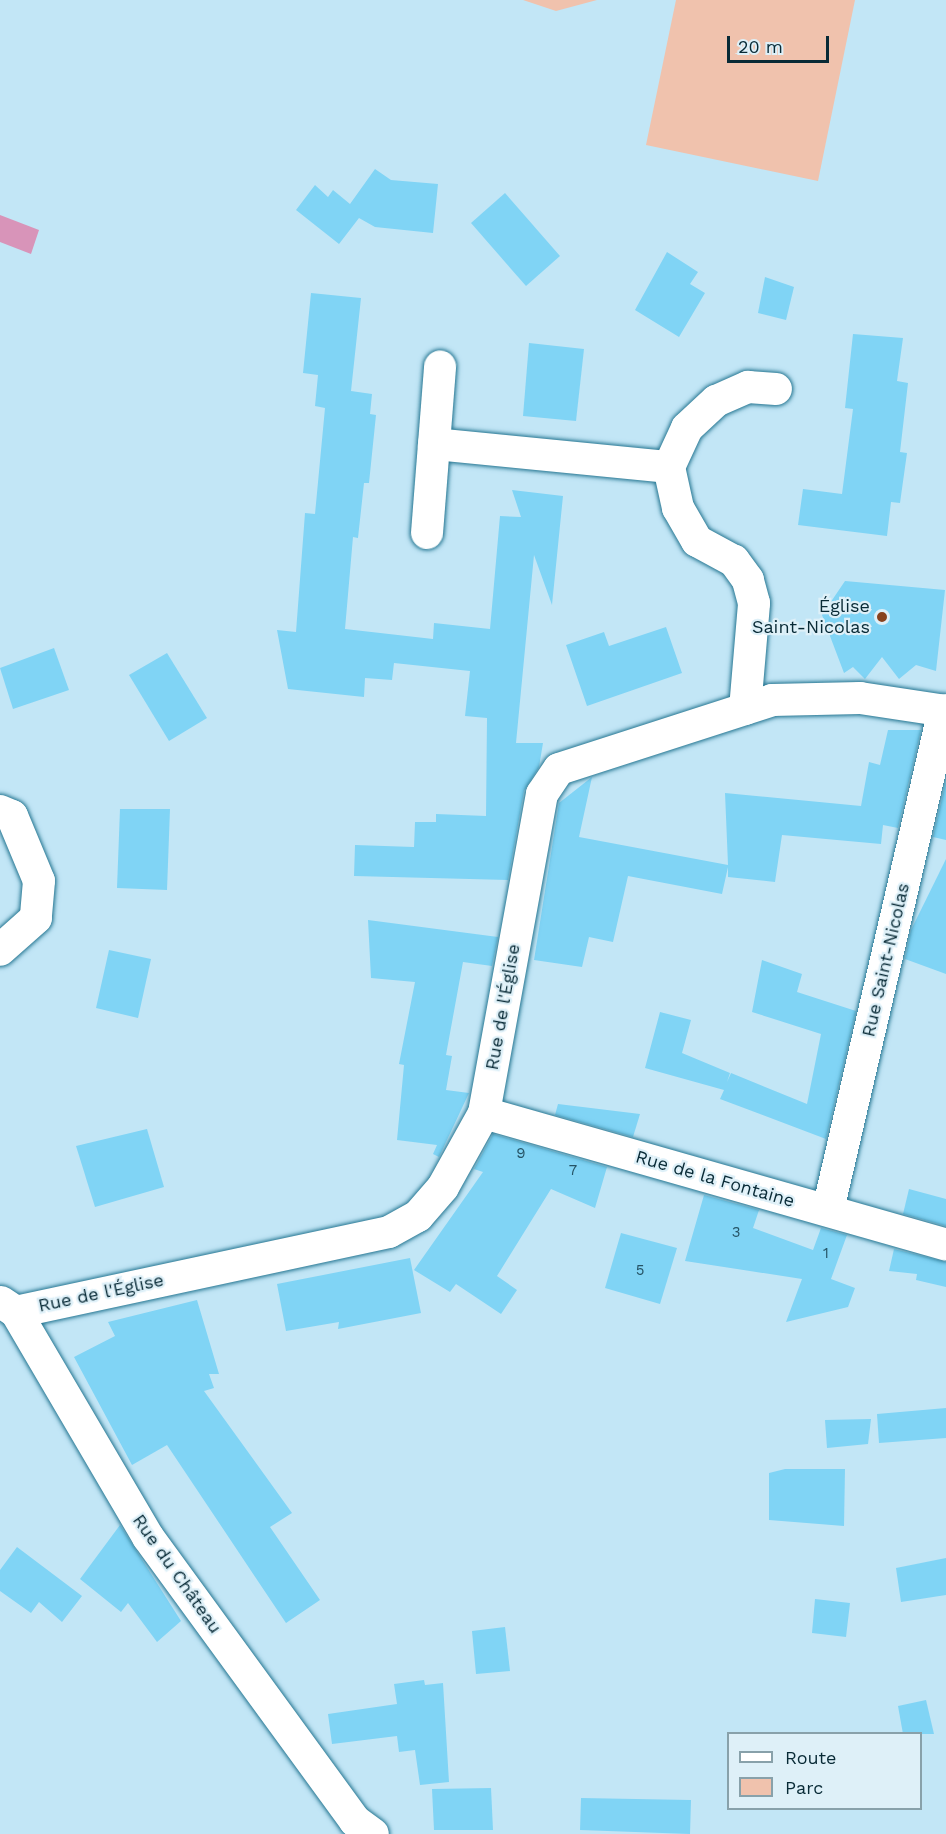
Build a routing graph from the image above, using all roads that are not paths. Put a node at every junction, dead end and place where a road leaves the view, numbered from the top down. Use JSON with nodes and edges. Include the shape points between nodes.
{"nodes":[{"id":1,"x":441,"y":367,"type":"dead end"},
{"id":2,"x":776,"y":388,"type":"dead end"},
{"id":3,"x":434,"y":444,"type":"junction"},
{"id":4,"x":669,"y":467,"type":"junction"},
{"id":5,"x":427,"y":532,"type":"dead end"},
{"id":6,"x":745,"y":709,"type":"junction"},
{"id":7,"x":945,"y":710,"type":"edge"},
{"id":8,"x":0,"y":811,"type":"edge"},
{"id":9,"x":0,"y":950,"type":"edge"},
{"id":10,"x":484,"y":1113,"type":"junction"},
{"id":11,"x":828,"y":1210,"type":"junction"},
{"id":12,"x":946,"y":1245,"type":"edge"},
{"id":13,"x":8,"y":1306,"type":"edge"},
{"id":14,"x":373,"y":1834,"type":"edge"}],
"edges":[{"from":1,"to":3,"type":"street"},
{"from":2,"to":4,"type":"street","via":[[748,387],[716,400],[687,428]]},
{"from":3,"to":4,"type":"street"},
{"from":3,"to":5,"type":"street"},
{"from":4,"to":6,"type":"street","via":[[678,508],[697,541],[734,561],[748,580],[754,603]]},
{"from":6,"to":7,"type":"street","name":"Rue de l'Église","via":[[772,700],[860,698]]},
{"from":6,"to":10,"type":"street","name":"Rue de l'Église","via":[[559,769],[542,794]]},
{"from":7,"to":11,"type":"street","name":"Rue Saint-Nicolas"},
{"from":8,"to":9,"type":"street","via":[[12,816],[39,881],[36,918]]},
{"from":10,"to":11,"type":"street","name":"Rue de la Fontaine"},
{"from":10,"to":13,"type":"street","name":"Rue de l'Église","via":[[443,1187],[418,1216],[388,1232]]},
{"from":11,"to":12,"type":"street","name":"Rue de la Fontaine"},
{"from":13,"to":14,"type":"street","name":"Rue du Château","via":[[148,1537],[355,1821]]}]}
